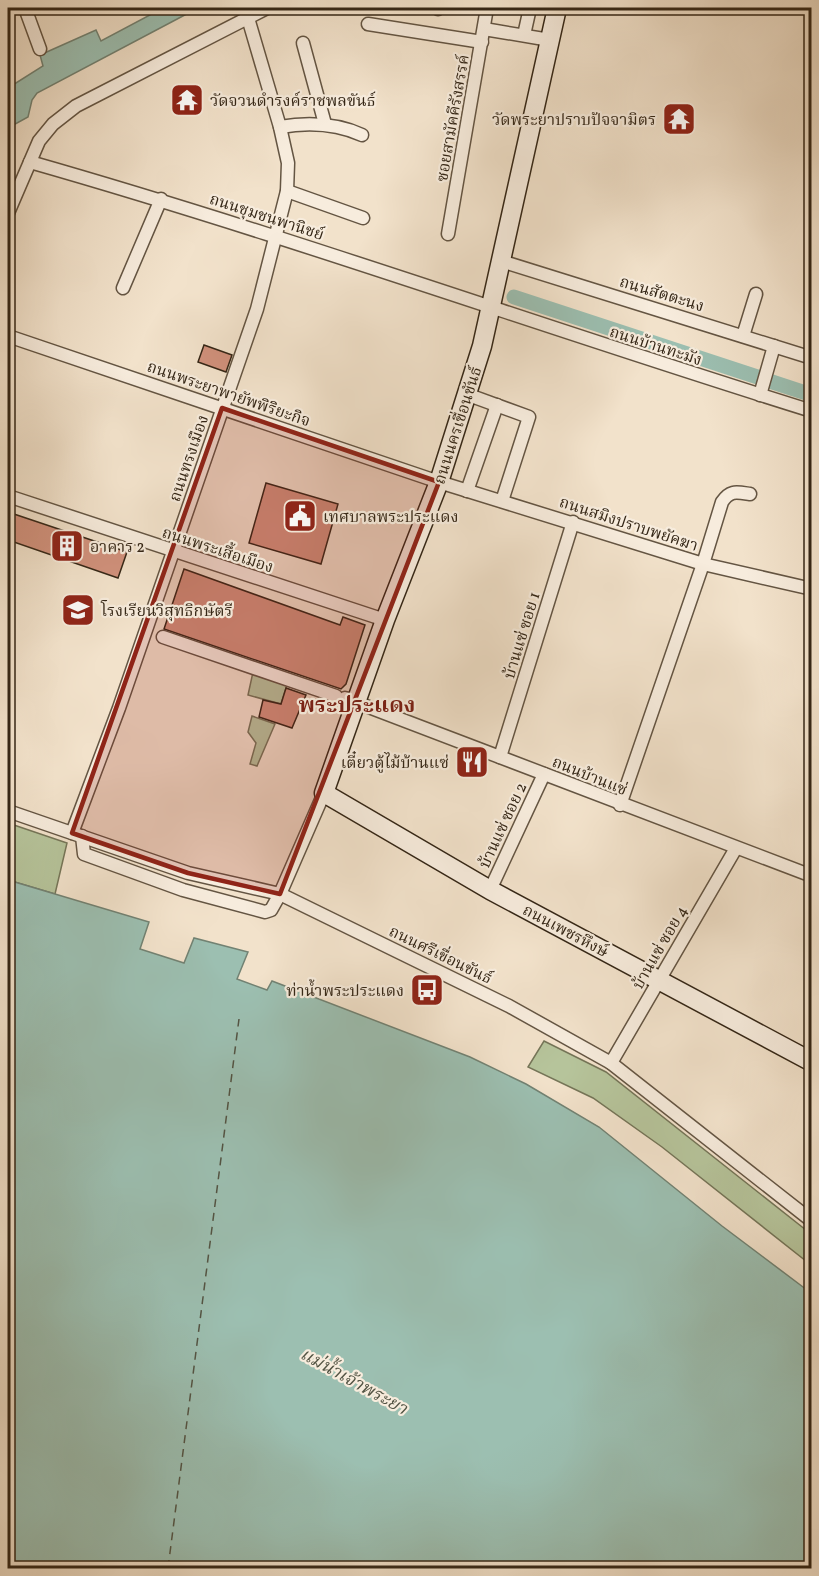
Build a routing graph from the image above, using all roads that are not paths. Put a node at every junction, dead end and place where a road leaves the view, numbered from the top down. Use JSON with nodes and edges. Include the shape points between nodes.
{"nodes":[{"id":1,"x":25,"y":8,"type":"edge"},
{"id":2,"x":267,"y":8,"type":"edge"},
{"id":3,"x":487,"y":8,"type":"edge"},
{"id":4,"x":530,"y":8,"type":"edge"},
{"id":5,"x":557,"y":8,"type":"edge"},
{"id":6,"x":248,"y":18,"type":"junction"},
{"id":7,"x":368,"y":24,"type":"dead end"},
{"id":8,"x":484,"y":29,"type":"junction"},
{"id":9,"x":524,"y":35,"type":"junction"},
{"id":10,"x":550,"y":40,"type":"junction"},
{"id":11,"x":482,"y":42,"type":"junction"},
{"id":12,"x":303,"y":43,"type":"dead end"},
{"id":13,"x":40,"y":49,"type":"dead end"},
{"id":14,"x":325,"y":124,"type":"junction"},
{"id":15,"x":280,"y":127,"type":"junction"},
{"id":16,"x":362,"y":135,"type":"dead end"},
{"id":17,"x":30,"y":162,"type":"junction"},
{"id":18,"x":287,"y":190,"type":"junction"},
{"id":19,"x":162,"y":199,"type":"junction"},
{"id":20,"x":8,"y":213,"type":"edge"},
{"id":21,"x":363,"y":218,"type":"dead end"},
{"id":22,"x":448,"y":234,"type":"dead end"},
{"id":23,"x":274,"y":236,"type":"junction"},
{"id":24,"x":501,"y":261,"type":"junction"},
{"id":25,"x":123,"y":288,"type":"dead end"},
{"id":26,"x":756,"y":294,"type":"dead end"},
{"id":27,"x":491,"y":308,"type":"junction"},
{"id":28,"x":8,"y":336,"type":"edge"},
{"id":29,"x":743,"y":336,"type":"junction"},
{"id":30,"x":774,"y":346,"type":"junction"},
{"id":31,"x":812,"y":358,"type":"edge"},
{"id":32,"x":761,"y":391,"type":"junction"},
{"id":33,"x":466,"y":394,"type":"junction"},
{"id":34,"x":497,"y":405,"type":"junction"},
{"id":35,"x":222,"y":408,"type":"junction"},
{"id":36,"x":812,"y":411,"type":"edge"},
{"id":37,"x":439,"y":482,"type":"junction"},
{"id":38,"x":467,"y":490,"type":"junction"},
{"id":39,"x":750,"y":494,"type":"dead end"},
{"id":40,"x":8,"y":496,"type":"edge"},
{"id":41,"x":502,"y":501,"type":"junction"},
{"id":42,"x":573,"y":522,"type":"junction"},
{"id":43,"x":173,"y":551,"type":"junction"},
{"id":44,"x":703,"y":564,"type":"junction"},
{"id":45,"x":812,"y":589,"type":"edge"},
{"id":46,"x":386,"y":621,"type":"junction"},
{"id":47,"x":163,"y":637,"type":"dead end"},
{"id":48,"x":346,"y":699,"type":"junction"},
{"id":49,"x":500,"y":757,"type":"junction"},
{"id":50,"x":544,"y":774,"type":"junction"},
{"id":51,"x":324,"y":793,"type":"junction"},
{"id":52,"x":620,"y":805,"type":"junction"},
{"id":53,"x":8,"y":812,"type":"edge"},
{"id":54,"x":77,"y":835,"type":"junction"},
{"id":55,"x":736,"y":848,"type":"junction"},
{"id":56,"x":812,"y":876,"type":"edge"},
{"id":57,"x":490,"y":890,"type":"junction"},
{"id":58,"x":280,"y":894,"type":"junction"},
{"id":59,"x":659,"y":980,"type":"junction"},
{"id":60,"x":812,"y":1062,"type":"edge"},
{"id":61,"x":611,"y":1063,"type":"junction"},
{"id":62,"x":812,"y":1221,"type":"edge"}],
"edges":[{"from":1,"to":13,"type":"street"},
{"from":2,"to":6,"type":"street"},
{"from":3,"to":8,"type":"street","name":"ซอยสามัคคีรังสรรค์"},
{"from":4,"to":9,"type":"street"},
{"from":5,"to":10,"type":"main road","name":"ถนนนครเขื่อนขันธ์"},
{"from":6,"to":15,"type":"street","name":"ถนนทรงเมือง"},
{"from":6,"to":17,"type":"street","via":[[76,106],[39,141]]},
{"from":7,"to":11,"type":"street"},
{"from":8,"to":9,"type":"street"},
{"from":8,"to":11,"type":"street","name":"ซอยสามัคคีรังสรรค์"},
{"from":9,"to":10,"type":"street"},
{"from":10,"to":24,"type":"main road","name":"ถนนนครเขื่อนขันธ์"},
{"from":11,"to":22,"type":"street","name":"ซอยสามัคคีรังสรรค์"},
{"from":12,"to":14,"type":"street"},
{"from":14,"to":15,"type":"street"},
{"from":14,"to":16,"type":"street"},
{"from":15,"to":18,"type":"street","name":"ถนนทรงเมือง","via":[[288,163]]},
{"from":17,"to":19,"type":"street","name":"ถนนชุมชนพานิชย์"},
{"from":17,"to":20,"type":"street"},
{"from":18,"to":21,"type":"street"},
{"from":18,"to":23,"type":"street","name":"ถนนทรงเมือง"},
{"from":19,"to":23,"type":"street","name":"ถนนชุมชนพานิชย์"},
{"from":19,"to":25,"type":"street"},
{"from":23,"to":27,"type":"street","name":"ถนนชุมชนพานิชย์"},
{"from":23,"to":35,"type":"street","name":"ถนนทรงเมือง","via":[[257,309]]},
{"from":24,"to":27,"type":"main road","name":"ถนนนครเขื่อนขันธ์"},
{"from":24,"to":29,"type":"street","name":"ถนนสัตตะนง"},
{"from":26,"to":29,"type":"street"},
{"from":27,"to":32,"type":"street","name":"ถนนบ้านทะมัง"},
{"from":27,"to":33,"type":"main road","name":"ถนนนครเขื่อนขันธ์"},
{"from":28,"to":35,"type":"street","name":"ถนนพระยาพายัพพิริยะกิจ"},
{"from":29,"to":30,"type":"street","name":"ถนนสัตตะนง"},
{"from":30,"to":31,"type":"street","name":"ถนนสัตตะนง"},
{"from":30,"to":32,"type":"street"},
{"from":32,"to":36,"type":"street","name":"ถนนบ้านทะมัง"},
{"from":33,"to":34,"type":"street"},
{"from":33,"to":37,"type":"main road","name":"ถนนนครเขื่อนขันธ์"},
{"from":34,"to":38,"type":"street"},
{"from":34,"to":41,"type":"street","via":[[529,417]]},
{"from":35,"to":37,"type":"street","name":"ถนนพระยาพายัพพิริยะกิจ"},
{"from":35,"to":43,"type":"street","name":"ถนนทรงเมือง"},
{"from":37,"to":38,"type":"street","name":"ถนนสมิงปราบพยัคฆา"},
{"from":37,"to":46,"type":"main road","name":"ถนนนครเขื่อนขันธ์"},
{"from":38,"to":41,"type":"street","name":"ถนนสมิงปราบพยัคฆา"},
{"from":39,"to":44,"type":"street","via":[[734,492],[722,502]]},
{"from":40,"to":43,"type":"street","name":"ถนนพระเสื้อเมือง"},
{"from":41,"to":42,"type":"street","name":"ถนนสมิงปราบพยัคฆา"},
{"from":42,"to":44,"type":"street","name":"ถนนสมิงปราบพยัคฆา"},
{"from":42,"to":49,"type":"street","name":"บ้านแซ่ ซอย 1"},
{"from":43,"to":46,"type":"street","name":"ถนนพระเสื้อเมือง"},
{"from":43,"to":54,"type":"street","name":"ถนนทรงเมือง"},
{"from":44,"to":45,"type":"street"},
{"from":44,"to":52,"type":"street","name":"ถนนสมิงปราบพยัคฆา"},
{"from":46,"to":48,"type":"main road","name":"ถนนนครเขื่อนขันธ์"},
{"from":47,"to":48,"type":"street","name":"ถนนบ้านแซ่"},
{"from":48,"to":49,"type":"street","name":"ถนนบ้านแซ่"},
{"from":48,"to":51,"type":"main road","name":"ถนนนครเขื่อนขันธ์"},
{"from":49,"to":50,"type":"street","name":"ถนนบ้านแซ่"},
{"from":50,"to":52,"type":"street","name":"ถนนบ้านแซ่"},
{"from":50,"to":57,"type":"street","name":"บ้านแซ่ ซอย 2"},
{"from":51,"to":57,"type":"main road","name":"ถนนเพชรหึงษ์"},
{"from":51,"to":58,"type":"street","name":"ถนนนครเขื่อนขันธ์"},
{"from":52,"to":55,"type":"street","name":"ถนนบ้านแซ่"},
{"from":53,"to":54,"type":"street","name":"ถนนศรีเขื่อนขันธ์"},
{"from":54,"to":58,"type":"street","name":"ถนนศรีเขื่อนขันธ์","via":[[188,873]]},
{"from":54,"to":58,"type":"street","via":[[84,854],[183,890],[265,912],[271,910]]},
{"from":55,"to":56,"type":"street","name":"ถนนบ้านแซ่"},
{"from":55,"to":59,"type":"street","name":"บ้านแซ่ ซอย 4"},
{"from":57,"to":59,"type":"main road","name":"ถนนเพชรหึงษ์"},
{"from":58,"to":61,"type":"street","name":"ถนนศรีเขื่อนขันธ์","via":[[509,1006]]},
{"from":59,"to":60,"type":"main road","name":"ถนนเพชรหึงษ์"},
{"from":59,"to":61,"type":"street","name":"บ้านแซ่ ซอย 4"},
{"from":61,"to":62,"type":"street","name":"ถนนศรีเขื่อนขันธ์"}]}
